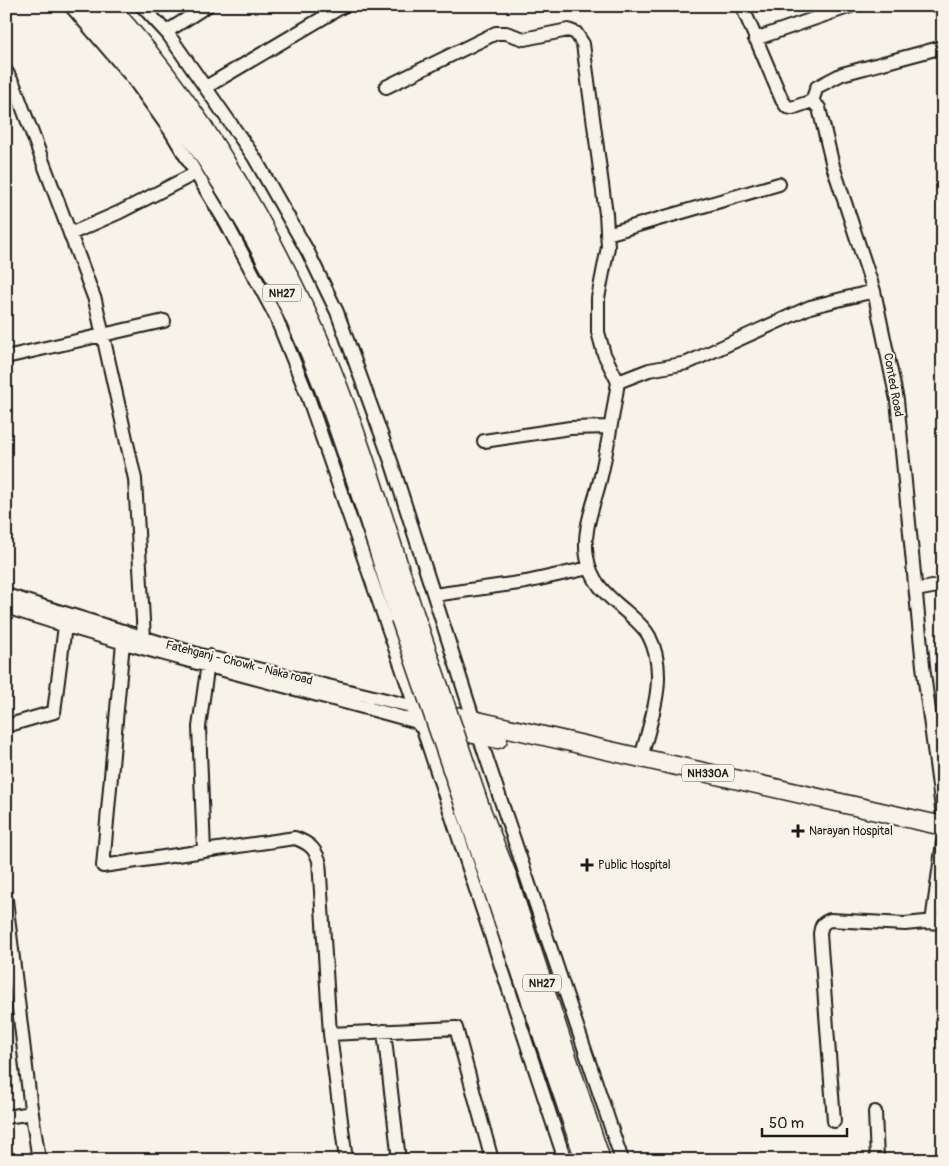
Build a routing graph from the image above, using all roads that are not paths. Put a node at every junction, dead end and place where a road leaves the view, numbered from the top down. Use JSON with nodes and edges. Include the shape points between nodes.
{"nodes":[{"id":1,"x":71,"y":6,"type":"edge"},
{"id":2,"x":89,"y":6,"type":"edge"},
{"id":3,"x":109,"y":6,"type":"edge"},
{"id":4,"x":142,"y":6,"type":"edge"},
{"id":5,"x":207,"y":6,"type":"edge"},
{"id":6,"x":343,"y":6,"type":"edge"},
{"id":7,"x":742,"y":6,"type":"edge"},
{"id":8,"x":851,"y":6,"type":"edge"},
{"id":9,"x":166,"y":32,"type":"junction"},
{"id":10,"x":755,"y":39,"type":"junction"},
{"id":11,"x":943,"y":46,"type":"edge"},
{"id":12,"x":6,"y":71,"type":"edge"},
{"id":13,"x":206,"y":87,"type":"junction"},
{"id":14,"x":386,"y":87,"type":"dead end"},
{"id":15,"x":812,"y":101,"type":"junction"},
{"id":16,"x":196,"y":173,"type":"junction"},
{"id":17,"x":779,"y":184,"type":"dead end"},
{"id":18,"x":70,"y":234,"type":"junction"},
{"id":19,"x":608,"y":234,"type":"junction"},
{"id":20,"x":874,"y":291,"type":"junction"},
{"id":21,"x":164,"y":321,"type":"dead end"},
{"id":22,"x":102,"y":335,"type":"junction"},
{"id":23,"x":6,"y":357,"type":"edge"},
{"id":24,"x":618,"y":382,"type":"junction"},
{"id":25,"x":610,"y":426,"type":"junction"},
{"id":26,"x":484,"y":441,"type":"dead end"},
{"id":27,"x":590,"y":568,"type":"junction"},
{"id":28,"x":943,"y":585,"type":"edge"},
{"id":29,"x":916,"y":590,"type":"junction"},
{"id":30,"x":6,"y":595,"type":"edge"},
{"id":31,"x":434,"y":595,"type":"junction"},
{"id":32,"x":6,"y":608,"type":"edge"},
{"id":33,"x":407,"y":616,"type":"junction"},
{"id":34,"x":66,"y":620,"type":"junction"},
{"id":35,"x":124,"y":637,"type":"junction"},
{"id":36,"x":144,"y":638,"type":"junction"},
{"id":37,"x":208,"y":661,"type":"junction"},
{"id":38,"x":415,"y":707,"type":"junction"},
{"id":39,"x":421,"y":723,"type":"junction"},
{"id":40,"x":6,"y":726,"type":"edge"},
{"id":41,"x":476,"y":728,"type":"junction"},
{"id":42,"x":641,"y":758,"type":"junction"},
{"id":43,"x":473,"y":809,"type":"junction"},
{"id":44,"x":943,"y":816,"type":"edge"},
{"id":45,"x":943,"y":826,"type":"edge"},
{"id":46,"x":943,"y":836,"type":"edge"},
{"id":47,"x":943,"y":842,"type":"edge"},
{"id":48,"x":204,"y":851,"type":"junction"},
{"id":49,"x":7,"y":908,"type":"edge"},
{"id":50,"x":938,"y":922,"type":"edge"},
{"id":51,"x":384,"y":1031,"type":"junction"},
{"id":52,"x":330,"y":1034,"type":"junction"},
{"id":53,"x":875,"y":1112,"type":"dead end"},
{"id":54,"x":32,"y":1113,"type":"junction"},
{"id":55,"x":6,"y":1117,"type":"edge"},
{"id":56,"x":834,"y":1121,"type":"dead end"},
{"id":57,"x":39,"y":1160,"type":"edge"},
{"id":58,"x":346,"y":1160,"type":"edge"},
{"id":59,"x":400,"y":1160,"type":"edge"},
{"id":60,"x":492,"y":1160,"type":"edge"},
{"id":61,"x":565,"y":1160,"type":"edge"},
{"id":62,"x":585,"y":1160,"type":"edge"},
{"id":63,"x":601,"y":1160,"type":"edge"},
{"id":64,"x":622,"y":1160,"type":"edge"},
{"id":65,"x":877,"y":1160,"type":"edge"}],
"edges":[{"from":1,"to":16,"type":"street","via":[[132,77]]},
{"from":2,"to":33,"type":"highway","number":"NH27","via":[[177,115],[224,184],[257,244],[294,318],[325,391]]},
{"from":3,"to":33,"type":"highway","number":"NH27","via":[[172,81],[210,134],[244,190],[300,298],[330,366],[364,460]]},
{"from":4,"to":9,"type":"street"},
{"from":5,"to":9,"type":"street"},
{"from":6,"to":13,"type":"street"},
{"from":7,"to":10,"type":"street"},
{"from":8,"to":10,"type":"street"},
{"from":9,"to":13,"type":"street"},
{"from":10,"to":15,"type":"street","via":[[787,107]]},
{"from":11,"to":15,"type":"street","via":[[842,74],[817,87]]},
{"from":12,"to":18,"type":"street"},
{"from":13,"to":31,"type":"street","via":[[254,157],[308,252],[337,312],[392,464]]},
{"from":14,"to":19,"type":"street","via":[[496,33],[524,39],[568,30],[576,33],[583,44]]},
{"from":15,"to":20,"type":"street","name":"Conted Road","via":[[818,108],[833,166]]},
{"from":16,"to":18,"type":"street"},
{"from":16,"to":38,"type":"street","via":[[279,323],[307,394]]},
{"from":17,"to":19,"type":"street"},
{"from":18,"to":22,"type":"street","via":[[94,300]]},
{"from":19,"to":24,"type":"street","via":[[598,298],[598,332],[604,354]]},
{"from":20,"to":24,"type":"street","via":[[810,307],[687,363],[649,370]]},
{"from":20,"to":29,"type":"street","name":"Conted Road","via":[[897,400]]},
{"from":21,"to":22,"type":"street"},
{"from":22,"to":23,"type":"street"},
{"from":22,"to":36,"type":"street","via":[[135,479]]},
{"from":24,"to":25,"type":"street"},
{"from":25,"to":26,"type":"street","via":[[570,428]]},
{"from":25,"to":27,"type":"street","via":[[602,473],[586,531]]},
{"from":27,"to":31,"type":"street","via":[[526,582]]},
{"from":27,"to":42,"type":"street","via":[[600,588],[643,628],[657,659],[658,688]]},
{"from":28,"to":29,"type":"street"},
{"from":29,"to":44,"type":"street","name":"Conted Road"},
{"from":30,"to":34,"type":"street"},
{"from":31,"to":41,"type":"street"},
{"from":32,"to":34,"type":"street"},
{"from":33,"to":43,"type":"highway","number":"NH27","bridge":true},
{"from":34,"to":35,"type":"street"},
{"from":34,"to":40,"type":"street","via":[[54,712]]},
{"from":35,"to":36,"type":"street","name":"Fatehganj - Chowk - Naka road"},
{"from":35,"to":37,"type":"street"},
{"from":35,"to":48,"type":"street","via":[[103,866]]},
{"from":36,"to":37,"type":"street","name":"Fatehganj - Chowk - Naka road"},
{"from":37,"to":38,"type":"street","name":"Fatehganj - Chowk - Naka road"},
{"from":37,"to":39,"type":"street"},
{"from":37,"to":48,"type":"street","via":[[199,727]]},
{"from":38,"to":39,"type":"street"},
{"from":38,"to":41,"type":"highway","name":"Fatehganj - Chowk - Naka road","number":"NH330A"},
{"from":39,"to":41,"type":"highway","number":"NH330A"},
{"from":39,"to":61,"type":"street"},
{"from":41,"to":42,"type":"highway","number":"NH330A"},
{"from":41,"to":46,"type":"highway","number":"NH330A"},
{"from":41,"to":64,"type":"street"},
{"from":42,"to":45,"type":"highway","number":"NH330A"},
{"from":43,"to":62,"type":"highway","number":"NH27"},
{"from":43,"to":63,"type":"highway","number":"NH27","via":[[507,875]]},
{"from":47,"to":50,"type":"street"},
{"from":48,"to":52,"type":"street","via":[[296,838],[315,850],[319,860]]},
{"from":49,"to":54,"type":"street"},
{"from":50,"to":56,"type":"street","via":[[905,924],[830,920],[821,926]]},
{"from":51,"to":52,"type":"street"},
{"from":51,"to":59,"type":"street"},
{"from":51,"to":60,"type":"street","via":[[456,1028]]},
{"from":52,"to":58,"type":"street"},
{"from":53,"to":65,"type":"street"},
{"from":54,"to":55,"type":"street"},
{"from":54,"to":57,"type":"street"}]}
